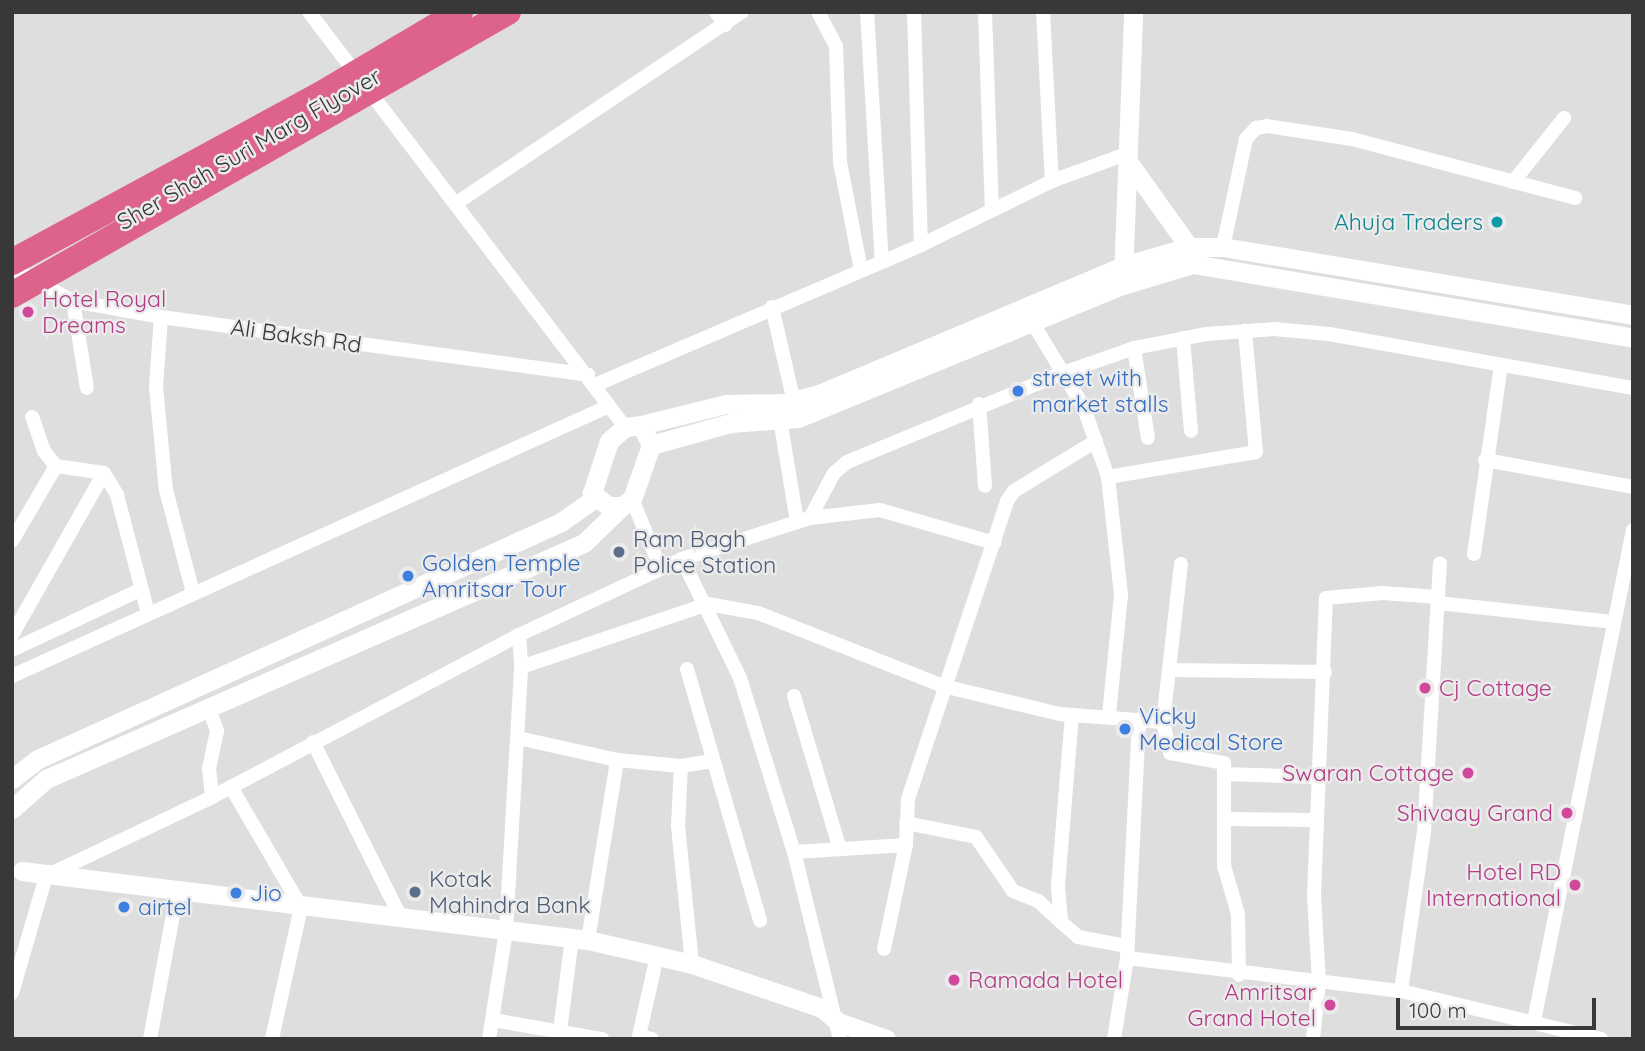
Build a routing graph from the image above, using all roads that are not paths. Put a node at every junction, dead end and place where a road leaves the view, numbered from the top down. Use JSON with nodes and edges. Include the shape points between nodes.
{"nodes":[{"id":1,"x":309,"y":12,"type":"edge"},
{"id":2,"x":443,"y":12,"type":"edge"},
{"id":3,"x":460,"y":12,"type":"edge"},
{"id":4,"x":484,"y":12,"type":"edge"},
{"id":5,"x":508,"y":12,"type":"edge"},
{"id":6,"x":716,"y":12,"type":"edge"},
{"id":7,"x":741,"y":12,"type":"edge"},
{"id":8,"x":818,"y":12,"type":"edge"},
{"id":9,"x":867,"y":12,"type":"edge"},
{"id":10,"x":914,"y":12,"type":"edge"},
{"id":11,"x":985,"y":12,"type":"edge"},
{"id":12,"x":1043,"y":12,"type":"edge"},
{"id":13,"x":1133,"y":12,"type":"edge"},
{"id":14,"x":724,"y":25,"type":"junction"},
{"id":15,"x":352,"y":66,"type":"junction"},
{"id":16,"x":374,"y":93,"type":"junction"},
{"id":17,"x":1564,"y":118,"type":"dead end"},
{"id":18,"x":1129,"y":158,"type":"junction"},
{"id":19,"x":1052,"y":181,"type":"junction"},
{"id":20,"x":1513,"y":182,"type":"junction"},
{"id":21,"x":1575,"y":198,"type":"dead end"},
{"id":22,"x":458,"y":202,"type":"junction"},
{"id":23,"x":992,"y":210,"type":"junction"},
{"id":24,"x":921,"y":245,"type":"junction"},
{"id":25,"x":1189,"y":247,"type":"junction"},
{"id":26,"x":1223,"y":247,"type":"junction"},
{"id":27,"x":12,"y":248,"type":"edge"},
{"id":28,"x":882,"y":261,"type":"junction"},
{"id":29,"x":12,"y":262,"type":"edge"},
{"id":30,"x":12,"y":268,"type":"edge"},
{"id":31,"x":861,"y":270,"type":"junction"},
{"id":32,"x":1123,"y":275,"type":"junction"},
{"id":33,"x":20,"y":287,"type":"edge"},
{"id":34,"x":73,"y":301,"type":"junction"},
{"id":35,"x":772,"y":307,"type":"junction"},
{"id":36,"x":1633,"y":315,"type":"edge"},
{"id":37,"x":161,"y":317,"type":"junction"},
{"id":38,"x":1034,"y":325,"type":"junction"},
{"id":39,"x":1245,"y":330,"type":"junction"},
{"id":40,"x":1184,"y":338,"type":"junction"},
{"id":41,"x":1633,"y":338,"type":"edge"},
{"id":42,"x":1134,"y":348,"type":"junction"},
{"id":43,"x":1501,"y":365,"type":"junction"},
{"id":44,"x":1063,"y":373,"type":"junction"},
{"id":45,"x":591,"y":380,"type":"junction"},
{"id":46,"x":87,"y":388,"type":"dead end"},
{"id":47,"x":1633,"y":388,"type":"edge"},
{"id":48,"x":979,"y":404,"type":"junction"},
{"id":49,"x":609,"y":406,"type":"junction"},
{"id":50,"x":784,"y":409,"type":"junction"},
{"id":51,"x":32,"y":417,"type":"dead end"},
{"id":52,"x":633,"y":426,"type":"junction"},
{"id":53,"x":1191,"y":431,"type":"dead end"},
{"id":54,"x":1148,"y":438,"type":"dead end"},
{"id":55,"x":1096,"y":441,"type":"junction"},
{"id":56,"x":650,"y":445,"type":"junction"},
{"id":57,"x":1485,"y":460,"type":"junction"},
{"id":58,"x":57,"y":466,"type":"junction"},
{"id":59,"x":104,"y":473,"type":"junction"},
{"id":60,"x":1108,"y":477,"type":"junction"},
{"id":61,"x":985,"y":486,"type":"dead end"},
{"id":62,"x":1633,"y":487,"type":"edge"},
{"id":63,"x":595,"y":498,"type":"junction"},
{"id":64,"x":627,"y":503,"type":"junction"},
{"id":65,"x":803,"y":520,"type":"junction"},
{"id":66,"x":1633,"y":530,"type":"edge"},
{"id":67,"x":12,"y":541,"type":"edge"},
{"id":68,"x":993,"y":543,"type":"junction"},
{"id":69,"x":1474,"y":554,"type":"dead end"},
{"id":70,"x":682,"y":559,"type":"junction"},
{"id":71,"x":1440,"y":563,"type":"dead end"},
{"id":72,"x":1181,"y":564,"type":"dead end"},
{"id":73,"x":660,"y":567,"type":"junction"},
{"id":74,"x":140,"y":590,"type":"junction"},
{"id":75,"x":193,"y":593,"type":"junction"},
{"id":76,"x":1438,"y":600,"type":"junction"},
{"id":77,"x":708,"y":604,"type":"junction"},
{"id":78,"x":149,"y":613,"type":"junction"},
{"id":79,"x":1612,"y":622,"type":"junction"},
{"id":80,"x":12,"y":635,"type":"edge"},
{"id":81,"x":519,"y":635,"type":"junction"},
{"id":82,"x":12,"y":650,"type":"edge"},
{"id":83,"x":521,"y":667,"type":"junction"},
{"id":84,"x":687,"y":670,"type":"dead end"},
{"id":85,"x":1169,"y":670,"type":"junction"},
{"id":86,"x":1325,"y":672,"type":"junction"},
{"id":87,"x":12,"y":676,"type":"edge"},
{"id":88,"x":943,"y":686,"type":"junction"},
{"id":89,"x":794,"y":696,"type":"dead end"},
{"id":90,"x":208,"y":707,"type":"junction"},
{"id":91,"x":1072,"y":715,"type":"junction"},
{"id":92,"x":1109,"y":715,"type":"junction"},
{"id":93,"x":1139,"y":719,"type":"junction"},
{"id":94,"x":1163,"y":722,"type":"junction"},
{"id":95,"x":518,"y":738,"type":"junction"},
{"id":96,"x":313,"y":741,"type":"junction"},
{"id":97,"x":617,"y":760,"type":"junction"},
{"id":98,"x":713,"y":761,"type":"junction"},
{"id":99,"x":681,"y":766,"type":"junction"},
{"id":100,"x":1224,"y":774,"type":"junction"},
{"id":101,"x":1317,"y":777,"type":"junction"},
{"id":102,"x":12,"y":779,"type":"edge"},
{"id":103,"x":231,"y":787,"type":"junction"},
{"id":104,"x":212,"y":797,"type":"junction"},
{"id":105,"x":12,"y":809,"type":"edge"},
{"id":106,"x":1225,"y":819,"type":"junction"},
{"id":107,"x":1316,"y":821,"type":"junction"},
{"id":108,"x":906,"y":823,"type":"junction"},
{"id":109,"x":906,"y":845,"type":"junction"},
{"id":110,"x":840,"y":849,"type":"junction"},
{"id":111,"x":794,"y":852,"type":"junction"},
{"id":112,"x":22,"y":872,"type":"dead end"},
{"id":113,"x":46,"y":876,"type":"junction"},
{"id":114,"x":177,"y":893,"type":"junction"},
{"id":115,"x":301,"y":906,"type":"junction"},
{"id":116,"x":400,"y":916,"type":"junction"},
{"id":117,"x":760,"y":921,"type":"dead end"},
{"id":118,"x":1061,"y":922,"type":"junction"},
{"id":119,"x":506,"y":930,"type":"junction"},
{"id":120,"x":580,"y":939,"type":"junction"},
{"id":121,"x":884,"y":949,"type":"dead end"},
{"id":122,"x":1127,"y":952,"type":"junction"},
{"id":123,"x":657,"y":956,"type":"junction"},
{"id":124,"x":692,"y":964,"type":"junction"},
{"id":125,"x":1239,"y":975,"type":"junction"},
{"id":126,"x":1319,"y":982,"type":"junction"},
{"id":127,"x":1401,"y":991,"type":"junction"},
{"id":128,"x":12,"y":993,"type":"edge"},
{"id":129,"x":493,"y":1020,"type":"junction"},
{"id":130,"x":1534,"y":1021,"type":"junction"},
{"id":131,"x":839,"y":1030,"type":"edge"},
{"id":132,"x":560,"y":1035,"type":"edge"},
{"id":133,"x":643,"y":1038,"type":"edge"},
{"id":134,"x":150,"y":1039,"type":"edge"},
{"id":135,"x":272,"y":1039,"type":"edge"},
{"id":136,"x":489,"y":1039,"type":"edge"},
{"id":137,"x":602,"y":1039,"type":"edge"},
{"id":138,"x":886,"y":1039,"type":"edge"},
{"id":139,"x":1114,"y":1039,"type":"edge"},
{"id":140,"x":1313,"y":1039,"type":"edge"},
{"id":141,"x":1601,"y":1039,"type":"edge"}],
"edges":[{"from":1,"to":15,"type":"street"},
{"from":2,"to":15,"type":"highway"},
{"from":3,"to":29,"type":"highway","name":"Sher Shah Suri Marg Flyover"},
{"from":4,"to":33,"type":"highway","name":"Sher Shah Suri Marg Flyover"},
{"from":5,"to":16,"type":"highway"},
{"from":6,"to":14,"type":"street"},
{"from":7,"to":14,"type":"street"},
{"from":8,"to":31,"type":"street","via":[[836,46],[840,162]]},
{"from":9,"to":28,"type":"street"},
{"from":10,"to":24,"type":"street"},
{"from":11,"to":23,"type":"street"},
{"from":12,"to":19,"type":"street"},
{"from":13,"to":18,"type":"main road"},
{"from":14,"to":22,"type":"street"},
{"from":15,"to":16,"type":"street"},
{"from":15,"to":27,"type":"highway"},
{"from":16,"to":22,"type":"street"},
{"from":16,"to":33,"type":"highway"},
{"from":17,"to":20,"type":"street"},
{"from":18,"to":19,"type":"street"},
{"from":18,"to":25,"type":"main road"},
{"from":18,"to":32,"type":"main road"},
{"from":19,"to":23,"type":"street"},
{"from":20,"to":21,"type":"street"},
{"from":20,"to":26,"type":"street","via":[[1352,139],[1256,128],[1246,139]]},
{"from":22,"to":45,"type":"street"},
{"from":23,"to":24,"type":"street"},
{"from":24,"to":28,"type":"street"},
{"from":25,"to":26,"type":"main road"},
{"from":25,"to":32,"type":"main road"},
{"from":26,"to":36,"type":"main road"},
{"from":28,"to":31,"type":"street"},
{"from":30,"to":33,"type":"street","name":"Ali Baksh Rd"},
{"from":31,"to":35,"type":"street"},
{"from":32,"to":38,"type":"main road"},
{"from":32,"to":41,"type":"main road","via":[[1210,264]]},
{"from":32,"to":50,"type":"main road"},
{"from":33,"to":34,"type":"street","name":"Ali Baksh Rd"},
{"from":34,"to":37,"type":"street","name":"Ali Baksh Rd"},
{"from":34,"to":46,"type":"street"},
{"from":35,"to":45,"type":"street"},
{"from":35,"to":50,"type":"street"},
{"from":37,"to":45,"type":"street","name":"Ali Baksh Rd"},
{"from":37,"to":75,"type":"street","via":[[156,387],[165,478]]},
{"from":38,"to":44,"type":"street"},
{"from":38,"to":50,"type":"main road","via":[[848,401]]},
{"from":39,"to":40,"type":"street"},
{"from":39,"to":43,"type":"street","via":[[1329,334]]},
{"from":39,"to":60,"type":"street","via":[[1256,452]]},
{"from":40,"to":42,"type":"street"},
{"from":40,"to":53,"type":"street"},
{"from":42,"to":44,"type":"street"},
{"from":42,"to":54,"type":"street"},
{"from":43,"to":47,"type":"street"},
{"from":43,"to":57,"type":"street"},
{"from":44,"to":48,"type":"street"},
{"from":44,"to":55,"type":"street"},
{"from":45,"to":49,"type":"street"},
{"from":48,"to":61,"type":"street"},
{"from":48,"to":65,"type":"street","via":[[847,462],[834,473]]},
{"from":49,"to":52,"type":"street"},
{"from":49,"to":75,"type":"street"},
{"from":50,"to":52,"type":"main road","via":[[726,404]]},
{"from":50,"to":56,"type":"main road"},
{"from":50,"to":65,"type":"street"},
{"from":51,"to":58,"type":"street","via":[[44,451]]},
{"from":52,"to":56,"type":"main road"},
{"from":52,"to":63,"type":"main road","via":[[609,441],[592,483]]},
{"from":55,"to":60,"type":"street"},
{"from":55,"to":68,"type":"street","via":[[1011,494]]},
{"from":56,"to":64,"type":"main road"},
{"from":57,"to":62,"type":"street"},
{"from":57,"to":69,"type":"street"},
{"from":58,"to":59,"type":"street"},
{"from":58,"to":67,"type":"street"},
{"from":59,"to":74,"type":"street","via":[[117,495]]},
{"from":59,"to":80,"type":"street"},
{"from":60,"to":92,"type":"street","via":[[1121,595]]},
{"from":63,"to":64,"type":"main road"},
{"from":63,"to":102,"type":"main road","via":[[561,522],[38,760]]},
{"from":64,"to":73,"type":"street"},
{"from":64,"to":90,"type":"main road","via":[[584,543]]},
{"from":65,"to":68,"type":"street","via":[[891,510]]},
{"from":65,"to":70,"type":"street"},
{"from":66,"to":79,"type":"street"},
{"from":68,"to":88,"type":"street"},
{"from":70,"to":73,"type":"street"},
{"from":70,"to":77,"type":"street"},
{"from":71,"to":76,"type":"street"},
{"from":72,"to":85,"type":"street"},
{"from":73,"to":81,"type":"street"},
{"from":74,"to":78,"type":"street"},
{"from":74,"to":82,"type":"street"},
{"from":75,"to":78,"type":"street"},
{"from":76,"to":79,"type":"street"},
{"from":76,"to":86,"type":"street","via":[[1328,596]]},
{"from":76,"to":127,"type":"street","via":[[1424,832]]},
{"from":77,"to":83,"type":"street"},
{"from":77,"to":88,"type":"street","via":[[758,613]]},
{"from":77,"to":111,"type":"street","via":[[740,678]]},
{"from":78,"to":87,"type":"street"},
{"from":79,"to":130,"type":"street"},
{"from":81,"to":83,"type":"street"},
{"from":81,"to":96,"type":"street"},
{"from":83,"to":95,"type":"street"},
{"from":84,"to":98,"type":"street"},
{"from":85,"to":86,"type":"street"},
{"from":85,"to":94,"type":"street"},
{"from":86,"to":101,"type":"street"},
{"from":88,"to":91,"type":"street"},
{"from":88,"to":108,"type":"street"},
{"from":89,"to":110,"type":"street"},
{"from":90,"to":104,"type":"street","via":[[217,731],[209,768]]},
{"from":90,"to":105,"type":"main road","via":[[46,779]]},
{"from":91,"to":92,"type":"street"},
{"from":91,"to":118,"type":"street","via":[[1058,887]]},
{"from":92,"to":93,"type":"street"},
{"from":93,"to":94,"type":"street"},
{"from":93,"to":122,"type":"street"},
{"from":94,"to":100,"type":"street","via":[[1170,753],[1219,759]]},
{"from":95,"to":97,"type":"street"},
{"from":95,"to":119,"type":"street"},
{"from":96,"to":103,"type":"street"},
{"from":96,"to":116,"type":"street"},
{"from":97,"to":99,"type":"street"},
{"from":97,"to":120,"type":"street"},
{"from":98,"to":99,"type":"street"},
{"from":98,"to":117,"type":"street"},
{"from":99,"to":124,"type":"street","via":[[678,826]]},
{"from":100,"to":101,"type":"street"},
{"from":100,"to":106,"type":"street"},
{"from":101,"to":107,"type":"street"},
{"from":103,"to":104,"type":"street"},
{"from":103,"to":115,"type":"street"},
{"from":104,"to":113,"type":"street"},
{"from":106,"to":107,"type":"street"},
{"from":106,"to":125,"type":"street","via":[[1224,866],[1238,914]]},
{"from":107,"to":126,"type":"street"},
{"from":108,"to":109,"type":"street"},
{"from":108,"to":118,"type":"street","via":[[976,837],[1013,891],[1038,901]]},
{"from":109,"to":110,"type":"street"},
{"from":109,"to":121,"type":"street"},
{"from":110,"to":111,"type":"street"},
{"from":111,"to":131,"type":"street"},
{"from":112,"to":113,"type":"main road"},
{"from":113,"to":114,"type":"main road"},
{"from":113,"to":128,"type":"street"},
{"from":114,"to":115,"type":"main road"},
{"from":114,"to":134,"type":"street"},
{"from":115,"to":116,"type":"main road"},
{"from":115,"to":135,"type":"street"},
{"from":116,"to":119,"type":"main road"},
{"from":118,"to":122,"type":"street","via":[[1078,937]]},
{"from":119,"to":120,"type":"main road"},
{"from":119,"to":129,"type":"street"},
{"from":120,"to":123,"type":"main road"},
{"from":120,"to":132,"type":"street"},
{"from":122,"to":125,"type":"street"},
{"from":122,"to":139,"type":"street"},
{"from":123,"to":124,"type":"main road"},
{"from":123,"to":133,"type":"street"},
{"from":124,"to":131,"type":"main road","via":[[822,1008]]},
{"from":125,"to":126,"type":"street"},
{"from":126,"to":127,"type":"street"},
{"from":126,"to":140,"type":"street"},
{"from":127,"to":130,"type":"street"},
{"from":129,"to":132,"type":"street"},
{"from":129,"to":136,"type":"street"},
{"from":130,"to":141,"type":"street"},
{"from":131,"to":138,"type":"main road"},
{"from":132,"to":137,"type":"street"}]}
